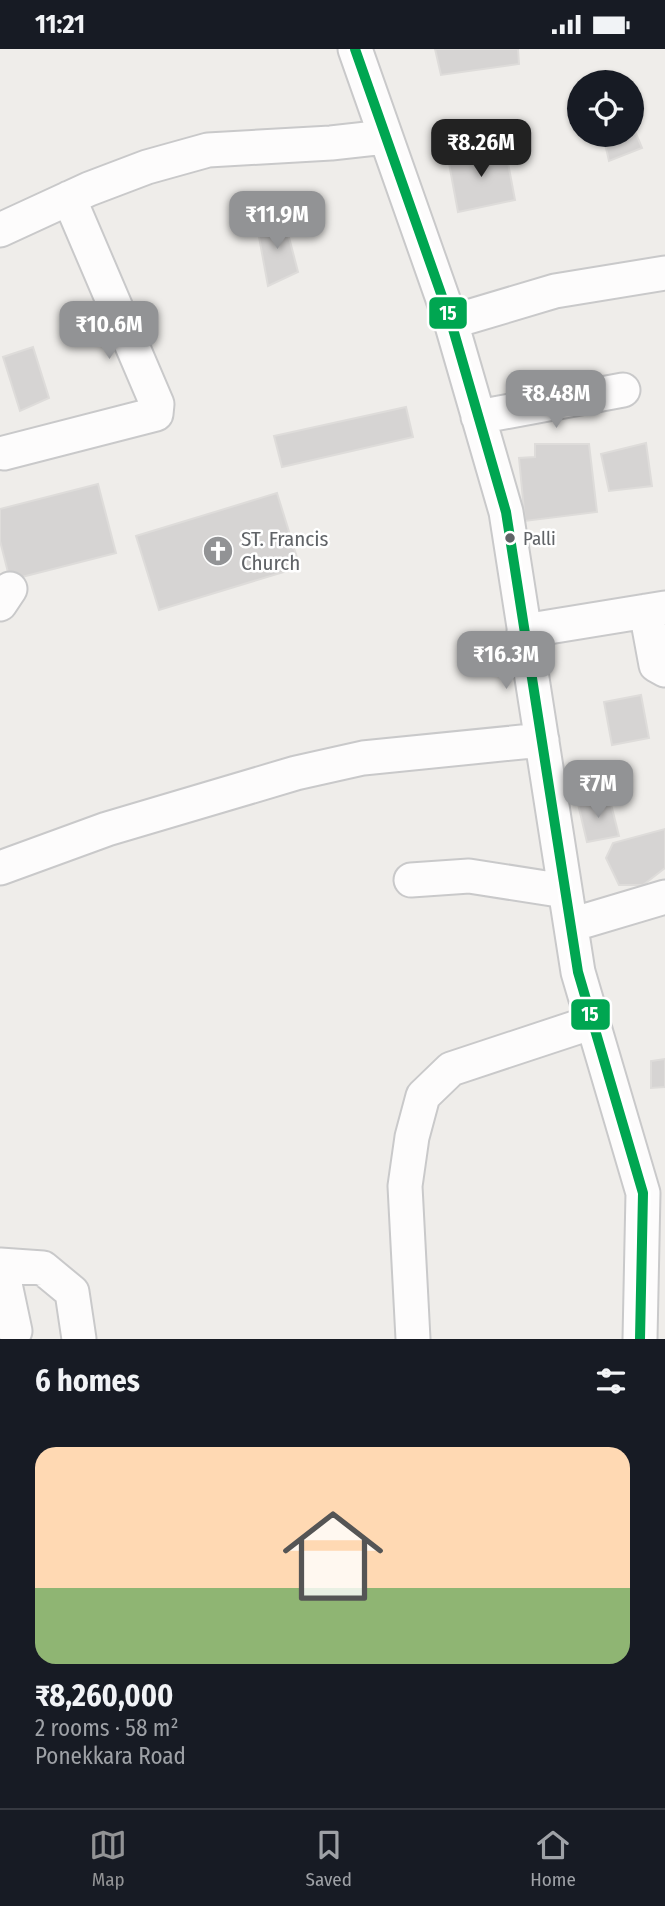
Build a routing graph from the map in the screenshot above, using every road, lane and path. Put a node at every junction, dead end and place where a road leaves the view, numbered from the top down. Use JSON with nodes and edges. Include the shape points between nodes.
{"nodes":[{"id":1,"x":355,"y":49,"type":"edge"},
{"id":2,"x":385,"y":137,"type":"junction"},
{"id":3,"x":69,"y":198,"type":"junction"},
{"id":4,"x":0,"y":230,"type":"edge"},
{"id":5,"x":665,"y":274,"type":"edge"},
{"id":6,"x":451,"y":322,"type":"junction"},
{"id":7,"x":623,"y":390,"type":"dead end"},
{"id":8,"x":478,"y":417,"type":"junction"},
{"id":9,"x":4,"y":453,"type":"dead end"},
{"id":10,"x":655,"y":609,"type":"edge"},
{"id":11,"x":524,"y":631,"type":"junction"},
{"id":12,"x":665,"y":670,"type":"edge"},
{"id":13,"x":542,"y":740,"type":"junction"},
{"id":14,"x":0,"y":868,"type":"edge"},
{"id":15,"x":411,"y":880,"type":"dead end"},
{"id":16,"x":565,"y":891,"type":"junction"},
{"id":17,"x":665,"y":897,"type":"edge"},
{"id":18,"x":571,"y":925,"type":"junction"},
{"id":19,"x":593,"y":1022,"type":"junction"},
{"id":20,"x":654,"y":1191,"type":"edge"},
{"id":21,"x":1,"y":1265,"type":"edge"},
{"id":22,"x":15,"y":1331,"type":"dead end"},
{"id":23,"x":79,"y":1339,"type":"edge"},
{"id":24,"x":413,"y":1339,"type":"edge"},
{"id":25,"x":640,"y":1339,"type":"edge"}],
"edges":[{"from":1,"to":2,"type":"street"},
{"from":2,"to":3,"type":"street","via":[[208,150],[147,167]]},
{"from":2,"to":6,"type":"street"},
{"from":3,"to":4,"type":"street"},
{"from":3,"to":9,"type":"street","via":[[156,404],[156,414]]},
{"from":5,"to":6,"type":"street","via":[[555,291]]},
{"from":6,"to":8,"type":"street"},
{"from":7,"to":8,"type":"street"},
{"from":8,"to":11,"type":"street","via":[[506,512]]},
{"from":10,"to":11,"type":"street"},
{"from":10,"to":12,"type":"street","via":[[656,665]]},
{"from":11,"to":13,"type":"street"},
{"from":13,"to":14,"type":"street","via":[[363,758],[296,773],[107,829]]},
{"from":13,"to":16,"type":"street"},
{"from":15,"to":16,"type":"street","via":[[469,876]]},
{"from":16,"to":18,"type":"street"},
{"from":17,"to":18,"type":"street"},
{"from":18,"to":19,"type":"street","via":[[578,972]]},
{"from":19,"to":20,"type":"street"},
{"from":19,"to":24,"type":"street","via":[[451,1069],[424,1096],[405,1186]]},
{"from":20,"to":25,"type":"street"},
{"from":21,"to":22,"type":"street"},
{"from":21,"to":23,"type":"street","via":[[43,1268],[72,1292]]}]}
